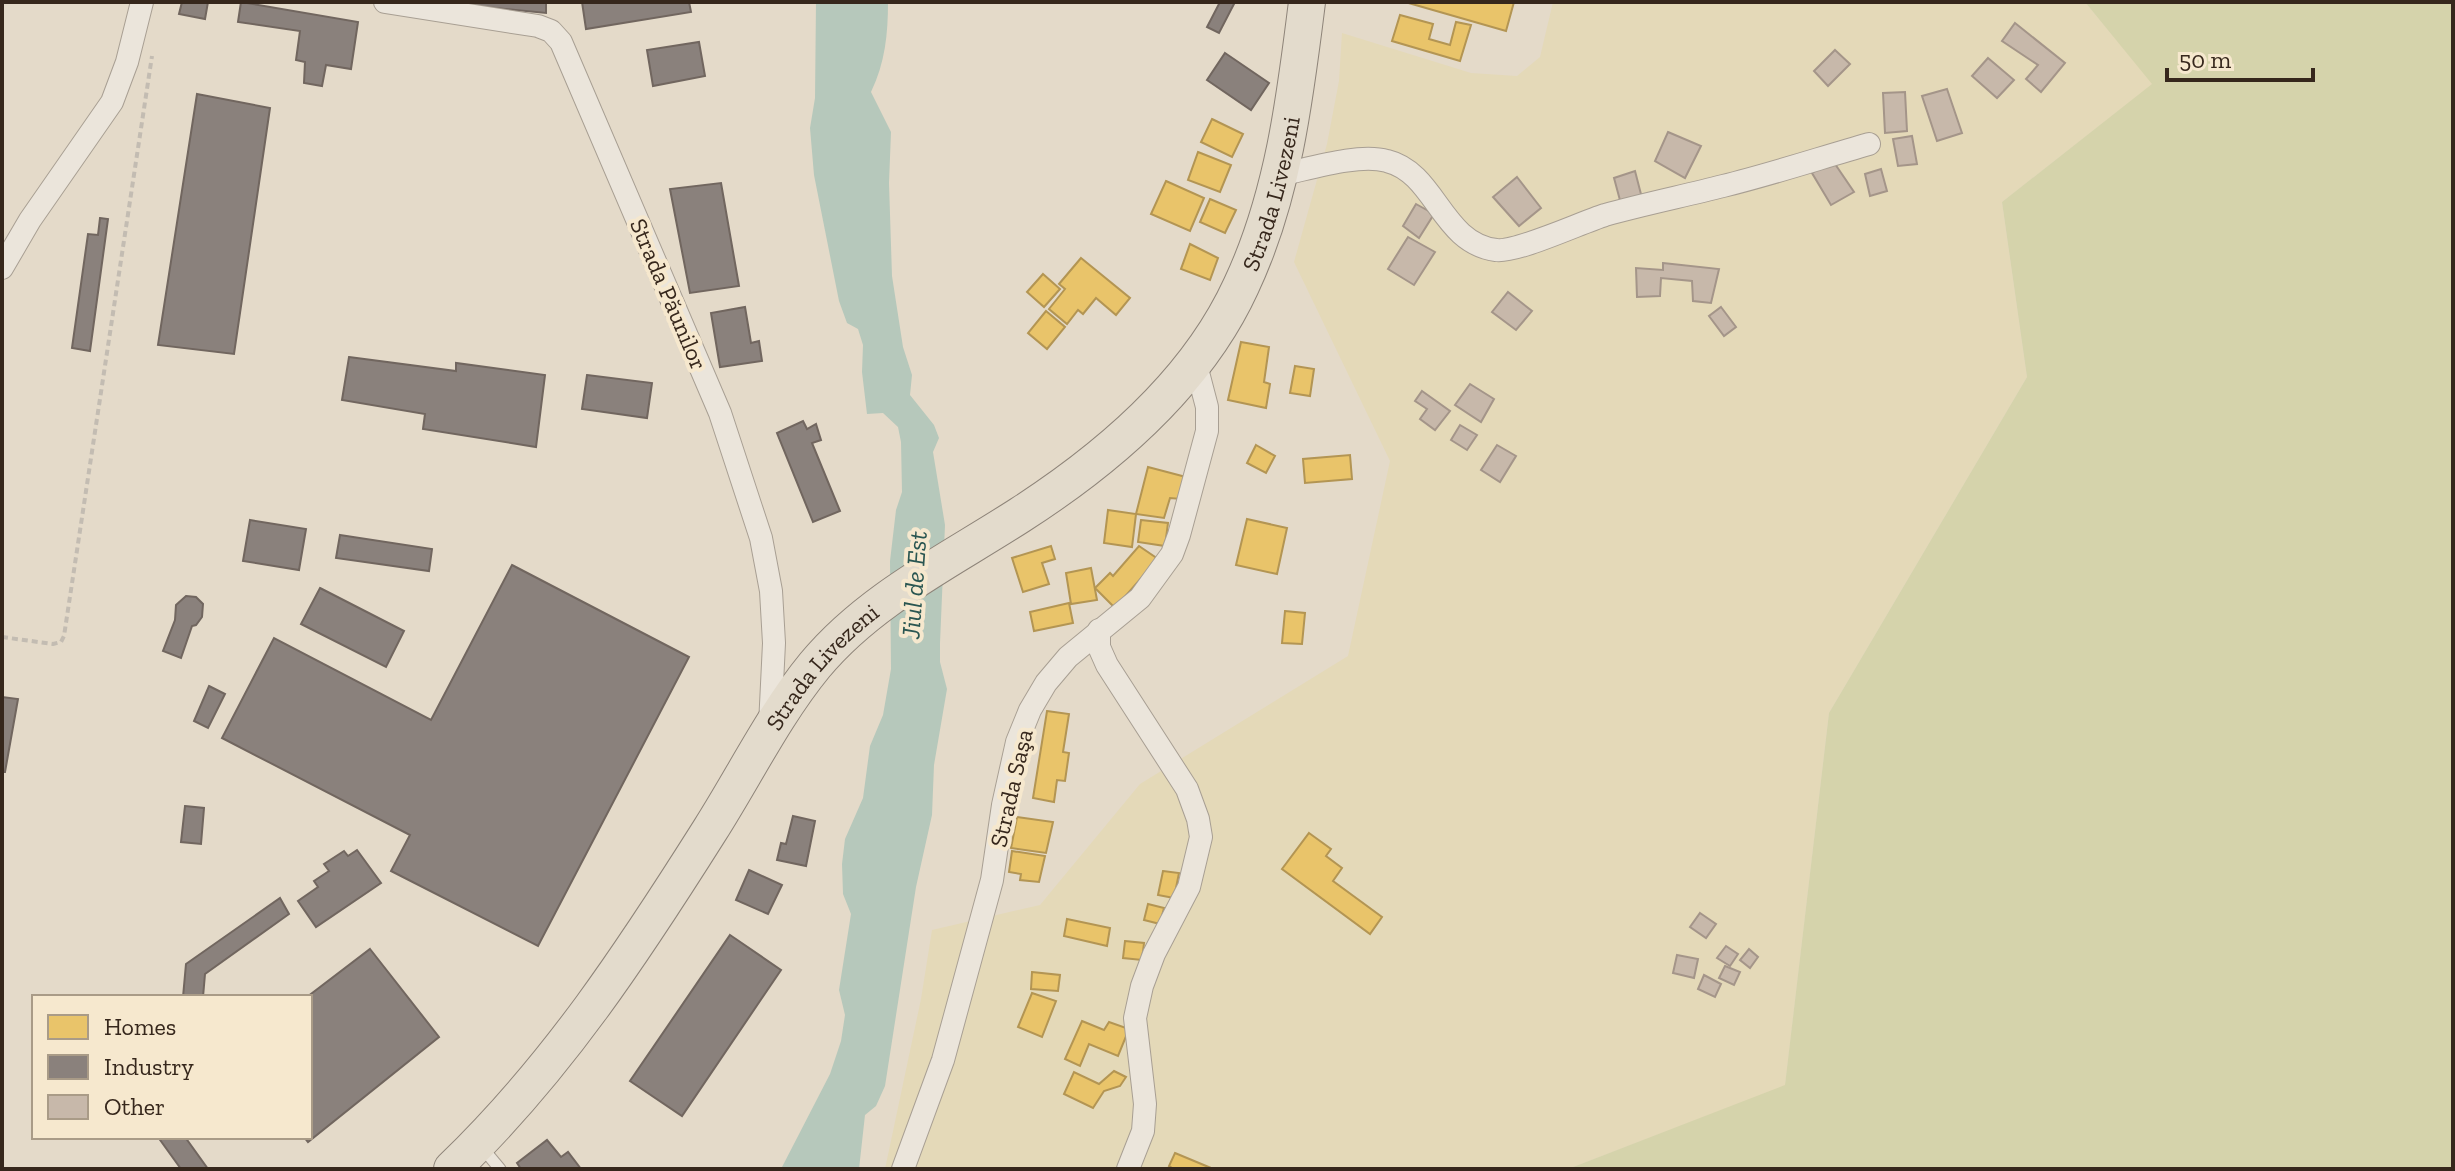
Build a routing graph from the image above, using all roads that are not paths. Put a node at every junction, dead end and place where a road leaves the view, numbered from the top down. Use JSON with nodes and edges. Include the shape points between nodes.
{"nodes":[{"id":1,"x":142,"y":2,"type":"edge"},
{"id":2,"x":385,"y":2,"type":"edge"},
{"id":3,"x":1307,"y":2,"type":"edge"},
{"id":4,"x":1869,"y":144,"type":"dead end"},
{"id":5,"x":1279,"y":175,"type":"junction"},
{"id":6,"x":2,"y":268,"type":"edge"},
{"id":7,"x":1195,"y":361,"type":"junction"},
{"id":8,"x":1099,"y":630,"type":"junction"},
{"id":9,"x":769,"y":733,"type":"junction"},
{"id":10,"x":489,"y":1156,"type":"edge"},
{"id":11,"x":452,"y":1169,"type":"edge"},
{"id":12,"x":903,"y":1169,"type":"edge"},
{"id":13,"x":1128,"y":1169,"type":"edge"}],
"edges":[{"from":1,"to":6,"type":"street","via":[[112,102]]},
{"from":2,"to":9,"type":"street","name":"Strada Păunilor","via":[[538,26],[561,42],[720,413],[761,538],[774,643]]},
{"from":3,"to":5,"type":"main road","name":"Strada Livezeni"},
{"from":4,"to":5,"type":"street","via":[[1605,215],[1497,251],[1465,239],[1406,168],[1387,161],[1371,158]]},
{"from":5,"to":7,"type":"main road","name":"Strada Livezeni","via":[[1240,288]]},
{"from":7,"to":8,"type":"street","name":"Strada Saşa","via":[[1207,407],[1207,431],[1179,535],[1172,554],[1140,598]]},
{"from":7,"to":9,"type":"main road","name":"Strada Livezeni","via":[[1130,430],[1022,514],[867,614],[813,667]]},
{"from":8,"to":12,"type":"street","name":"Strada Saşa","via":[[1046,683],[1017,742],[978,935],[943,1060]]},
{"from":8,"to":13,"type":"street","via":[[1107,665],[1187,789],[1201,837],[1189,887],[1142,986],[1135,1018],[1143,1131]]},
{"from":9,"to":10,"type":"main road","name":"Strada Livezeni","via":[[597,1003],[538,1077]]},
{"from":10,"to":11,"type":"main road","name":"Strada Livezeni"}]}
